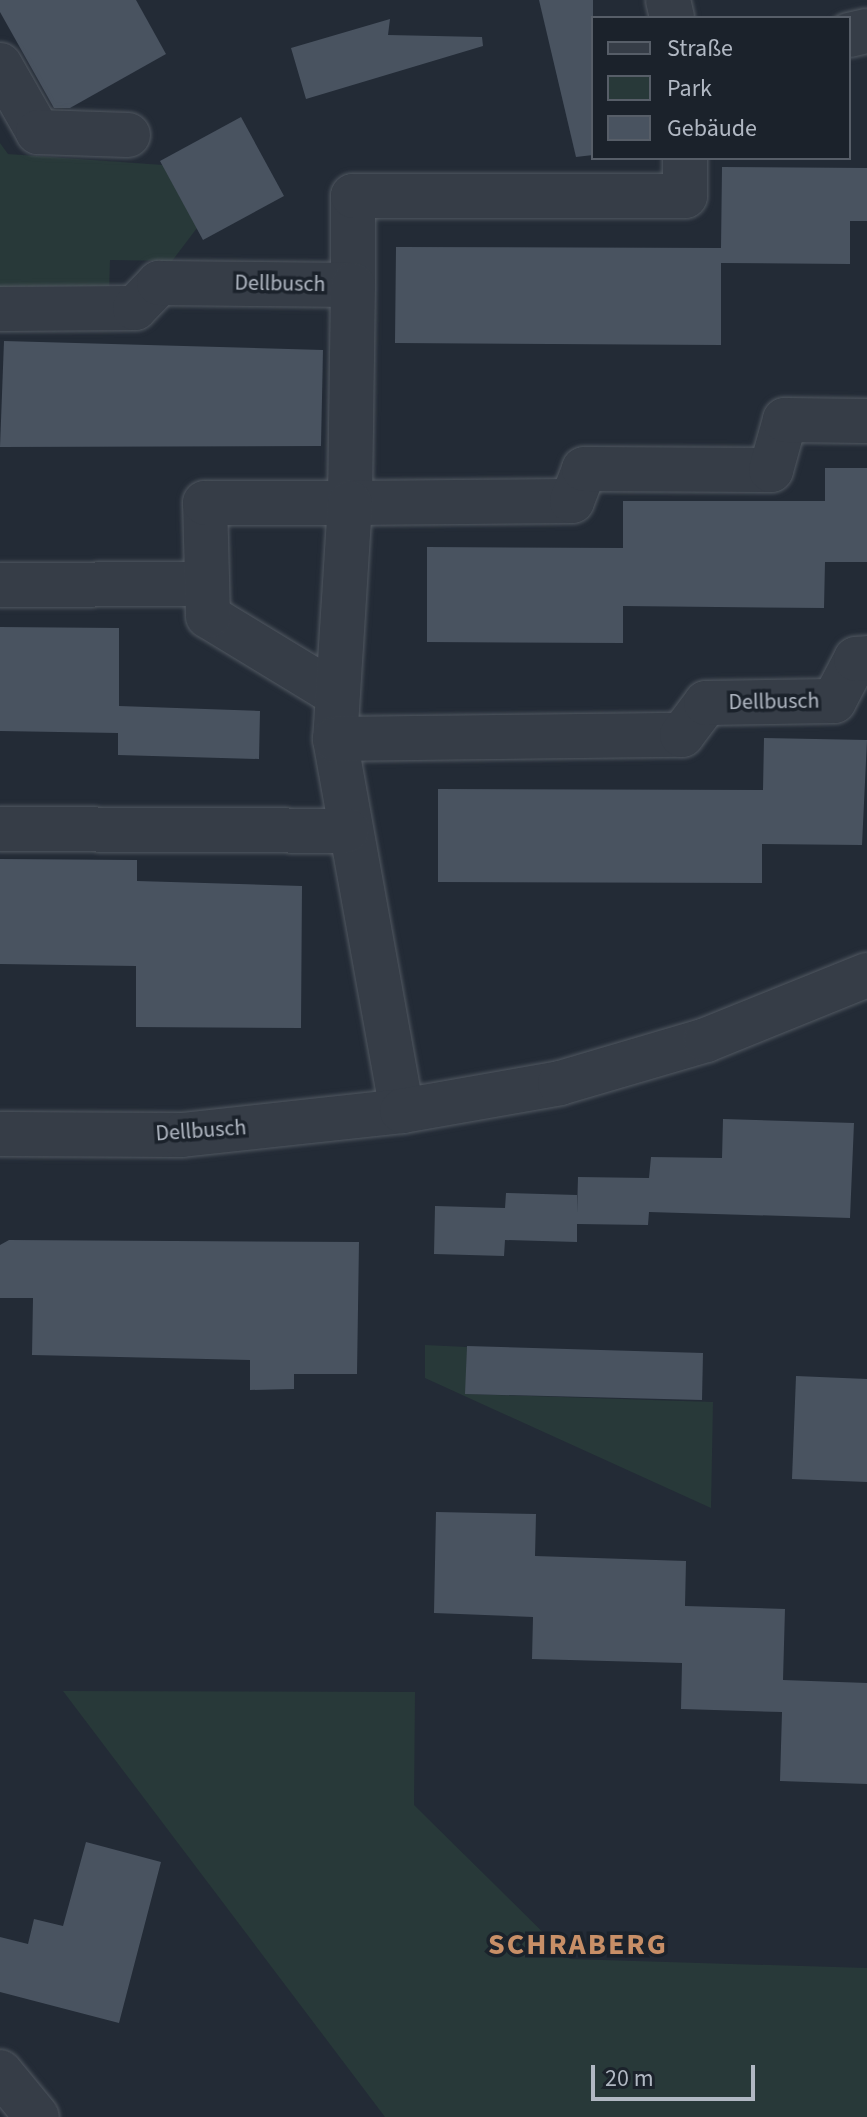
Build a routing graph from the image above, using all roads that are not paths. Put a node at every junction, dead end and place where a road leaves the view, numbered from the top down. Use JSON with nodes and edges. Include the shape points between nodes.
{"nodes":[{"id":1,"x":0,"y":65,"type":"edge"},
{"id":2,"x":128,"y":135,"type":"dead end"},
{"id":3,"x":685,"y":160,"type":"edge"},
{"id":4,"x":353,"y":285,"type":"junction"},
{"id":5,"x":0,"y":309,"type":"edge"},
{"id":6,"x":867,"y":421,"type":"edge"},
{"id":7,"x":350,"y":503,"type":"junction"},
{"id":8,"x":204,"y":584,"type":"junction"},
{"id":9,"x":0,"y":585,"type":"edge"},
{"id":10,"x":867,"y":658,"type":"edge"},
{"id":11,"x":333,"y":692,"type":"junction"},
{"id":12,"x":335,"y":739,"type":"junction"},
{"id":13,"x":0,"y":829,"type":"edge"},
{"id":14,"x":347,"y":831,"type":"junction"},
{"id":15,"x":867,"y":975,"type":"edge"},
{"id":16,"x":402,"y":1111,"type":"junction"},
{"id":17,"x":0,"y":1134,"type":"edge"},
{"id":18,"x":0,"y":2072,"type":"edge"},
{"id":19,"x":37,"y":2117,"type":"edge"}],
"edges":[{"from":1,"to":2,"type":"street","via":[[38,132]]},
{"from":3,"to":4,"type":"street","via":[[685,196],[353,196]]},
{"from":4,"to":5,"type":"street","name":"Dellbusch","via":[[159,283],[135,308]]},
{"from":4,"to":7,"type":"street","name":"Dellbusch"},
{"from":6,"to":7,"type":"street","via":[[785,420],[771,470],[584,469],[572,501]]},
{"from":7,"to":8,"type":"street","via":[[205,503]]},
{"from":7,"to":11,"type":"street","name":"Dellbusch"},
{"from":8,"to":9,"type":"street"},
{"from":8,"to":11,"type":"street","via":[[208,616]]},
{"from":10,"to":12,"type":"street","name":"Dellbusch","via":[[856,659],[834,701],[706,703],[682,735]]},
{"from":11,"to":12,"type":"street","name":"Dellbusch"},
{"from":12,"to":14,"type":"street","name":"Dellbusch"},
{"from":13,"to":14,"type":"street"},
{"from":14,"to":16,"type":"street","name":"Dellbusch"},
{"from":15,"to":16,"type":"street","name":"Dellbusch","via":[[706,1040],[618,1066]]},
{"from":16,"to":17,"type":"street","name":"Dellbusch","via":[[182,1135]]},
{"from":18,"to":19,"type":"street"}]}
